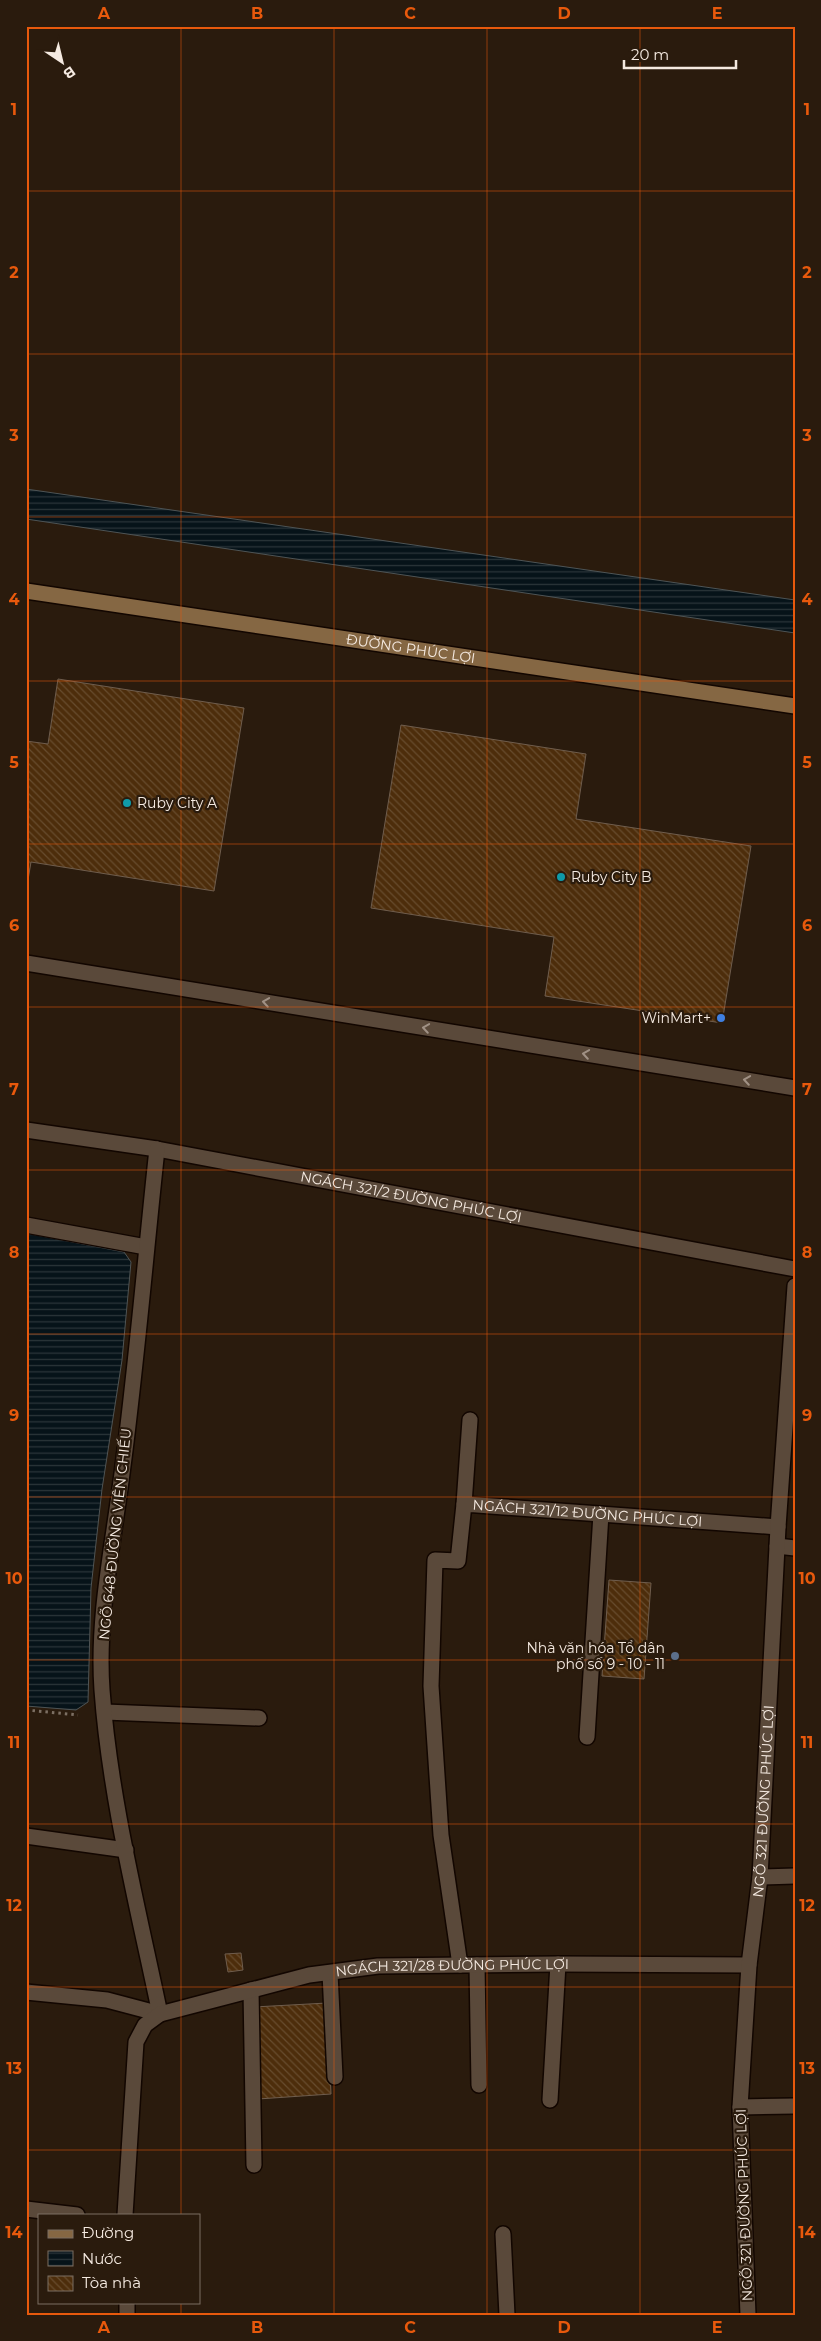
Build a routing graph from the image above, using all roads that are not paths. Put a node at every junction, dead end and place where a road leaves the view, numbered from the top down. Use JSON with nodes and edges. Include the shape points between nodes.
{"nodes":[{"id":1,"x":26,"y":591,"type":"edge"},
{"id":2,"x":795,"y":706,"type":"edge"},
{"id":3,"x":26,"y":963,"type":"edge"},
{"id":4,"x":795,"y":1088,"type":"edge"},
{"id":5,"x":26,"y":1130,"type":"edge"},
{"id":6,"x":157,"y":1149,"type":"junction"},
{"id":7,"x":26,"y":1224,"type":"edge"},
{"id":8,"x":146,"y":1247,"type":"junction"},
{"id":9,"x":795,"y":1270,"type":"edge"},
{"id":10,"x":795,"y":1286,"type":"edge"},
{"id":11,"x":470,"y":1420,"type":"dead end"},
{"id":12,"x":464,"y":1504,"type":"junction"},
{"id":13,"x":601,"y":1514,"type":"junction"},
{"id":14,"x":778,"y":1527,"type":"junction"},
{"id":15,"x":777,"y":1546,"type":"junction"},
{"id":16,"x":795,"y":1548,"type":"edge"},
{"id":17,"x":105,"y":1714,"type":"junction"},
{"id":18,"x":260,"y":1718,"type":"dead end"},
{"id":19,"x":587,"y":1737,"type":"dead end"},
{"id":20,"x":26,"y":1836,"type":"edge"},
{"id":21,"x":126,"y":1850,"type":"junction"},
{"id":22,"x":795,"y":1876,"type":"edge"},
{"id":23,"x":760,"y":1877,"type":"junction"},
{"id":24,"x":558,"y":1964,"type":"junction"},
{"id":25,"x":460,"y":1965,"type":"junction"},
{"id":26,"x":477,"y":1965,"type":"junction"},
{"id":27,"x":749,"y":1965,"type":"junction"},
{"id":28,"x":330,"y":1973,"type":"junction"},
{"id":29,"x":251,"y":1990,"type":"junction"},
{"id":30,"x":26,"y":1992,"type":"edge"},
{"id":31,"x":160,"y":2014,"type":"junction"},
{"id":32,"x":335,"y":2077,"type":"dead end"},
{"id":33,"x":479,"y":2085,"type":"dead end"},
{"id":34,"x":550,"y":2100,"type":"dead end"},
{"id":35,"x":795,"y":2106,"type":"edge"},
{"id":36,"x":740,"y":2107,"type":"junction"},
{"id":37,"x":254,"y":2165,"type":"dead end"},
{"id":38,"x":26,"y":2209,"type":"edge"},
{"id":39,"x":68,"y":2214,"type":"edge"},
{"id":40,"x":125,"y":2214,"type":"edge"},
{"id":41,"x":503,"y":2234,"type":"dead end"},
{"id":42,"x":507,"y":2315,"type":"edge"},
{"id":43,"x":748,"y":2315,"type":"edge"}],
"edges":[{"from":1,"to":2,"type":"street","name":"ĐƯỜNG PHÚC LỢI"},
{"from":4,"to":3,"type":"street","one_way":true},
{"from":5,"to":6,"type":"street","name":"NGÁCH 321/2 ĐƯỜNG PHÚC LỢI"},
{"from":6,"to":8,"type":"street","name":"NGÕ 648 ĐƯỜNG VIÊN CHIẾU"},
{"from":6,"to":9,"type":"street","name":"NGÁCH 321/2 ĐƯỜNG PHÚC LỢI"},
{"from":7,"to":8,"type":"street"},
{"from":8,"to":17,"type":"street","name":"NGÕ 648 ĐƯỜNG VIÊN CHIẾU","via":[[104,1616],[102,1689]]},
{"from":10,"to":14,"type":"street","name":"NGÕ 321 ĐƯỜNG PHÚC LỢI"},
{"from":11,"to":12,"type":"street"},
{"from":12,"to":13,"type":"street","name":"NGÁCH 321/12 ĐƯỜNG PHÚC LỢI"},
{"from":12,"to":25,"type":"street","name":"NGÁCH 321/12 ĐƯỜNG PHÚC LỢI","via":[[458,1560],[435,1560],[431,1686],[441,1835]]},
{"from":13,"to":14,"type":"street","name":"NGÁCH 321/12 ĐƯỜNG PHÚC LỢI"},
{"from":13,"to":19,"type":"street"},
{"from":14,"to":15,"type":"street","name":"NGÕ 321 ĐƯỜNG PHÚC LỢI"},
{"from":15,"to":16,"type":"street"},
{"from":15,"to":23,"type":"street","name":"NGÕ 321 ĐƯỜNG PHÚC LỢI"},
{"from":17,"to":18,"type":"street"},
{"from":17,"to":21,"type":"street","name":"NGÕ 648 ĐƯỜNG VIÊN CHIẾU"},
{"from":20,"to":21,"type":"street"},
{"from":21,"to":31,"type":"street","name":"NGÕ 648 ĐƯỜNG VIÊN CHIẾU"},
{"from":22,"to":23,"type":"street"},
{"from":23,"to":27,"type":"street","name":"NGÕ 321 ĐƯỜNG PHÚC LỢI"},
{"from":24,"to":26,"type":"street","name":"NGÁCH 321/28 ĐƯỜNG PHÚC LỢI"},
{"from":24,"to":27,"type":"street","name":"NGÁCH 321/28 ĐƯỜNG PHÚC LỢI"},
{"from":24,"to":34,"type":"street"},
{"from":25,"to":26,"type":"street","name":"NGÁCH 321/28 ĐƯỜNG PHÚC LỢI"},
{"from":25,"to":28,"type":"street","name":"NGÁCH 321/28 ĐƯỜNG PHÚC LỢI","via":[[378,1966]]},
{"from":26,"to":33,"type":"street"},
{"from":27,"to":36,"type":"street","name":"NGÕ 321 ĐƯỜNG PHÚC LỢI"},
{"from":28,"to":29,"type":"street","name":"NGÁCH 321/28 ĐƯỜNG PHÚC LỢI"},
{"from":28,"to":32,"type":"street"},
{"from":29,"to":31,"type":"street","name":"NGÁCH 321/28 ĐƯỜNG PHÚC LỢI"},
{"from":29,"to":37,"type":"street"},
{"from":30,"to":31,"type":"street","via":[[106,2000]]},
{"from":31,"to":40,"type":"street","via":[[145,2025],[136,2042]]},
{"from":35,"to":36,"type":"street"},
{"from":36,"to":43,"type":"street","name":"NGÕ 321 ĐƯỜNG PHÚC LỢI"},
{"from":38,"to":39,"type":"street"},
{"from":41,"to":42,"type":"street"}]}
